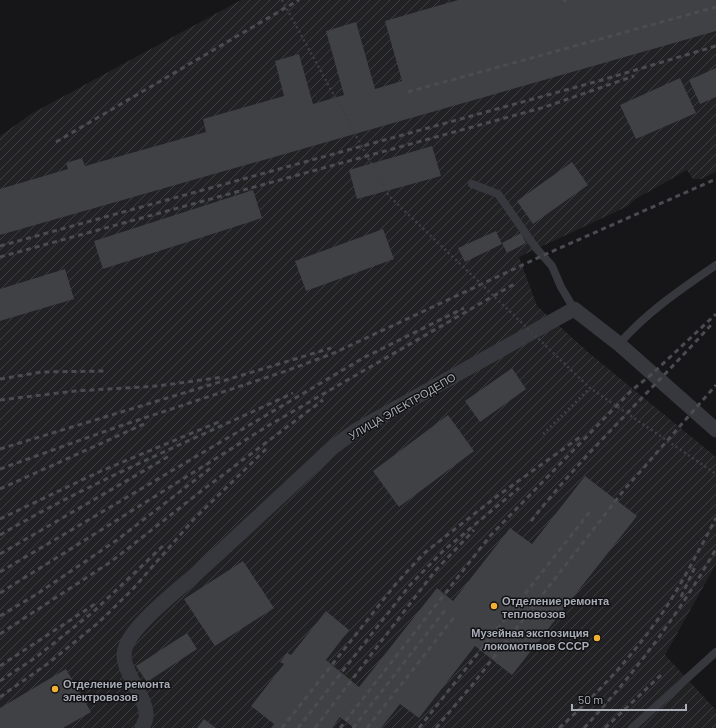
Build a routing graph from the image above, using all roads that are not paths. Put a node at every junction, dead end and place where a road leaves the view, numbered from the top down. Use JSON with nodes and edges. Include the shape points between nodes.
{"nodes":[{"id":1,"x":472,"y":184,"type":"dead end"},
{"id":2,"x":716,"y":265,"type":"edge"},
{"id":3,"x":574,"y":309,"type":"junction"},
{"id":4,"x":618,"y":344,"type":"junction"},
{"id":5,"x":716,"y":430,"type":"edge"},
{"id":6,"x":716,"y":652,"type":"edge"},
{"id":7,"x":142,"y":728,"type":"edge"},
{"id":8,"x":632,"y":728,"type":"edge"}],
"edges":[{"from":1,"to":3,"type":"lane","via":[[498,194],[552,266]]},
{"from":2,"to":4,"type":"lane","via":[[649,313]]},
{"from":3,"to":4,"type":"street"},
{"from":3,"to":7,"type":"street","name":"УЛИЦА ЭЛЕКТРОДЕПО","via":[[355,431],[332,448],[159,607],[131,636],[125,647],[126,668],[147,717]]},
{"from":4,"to":5,"type":"street"},
{"from":6,"to":8,"type":"lane"}]}
